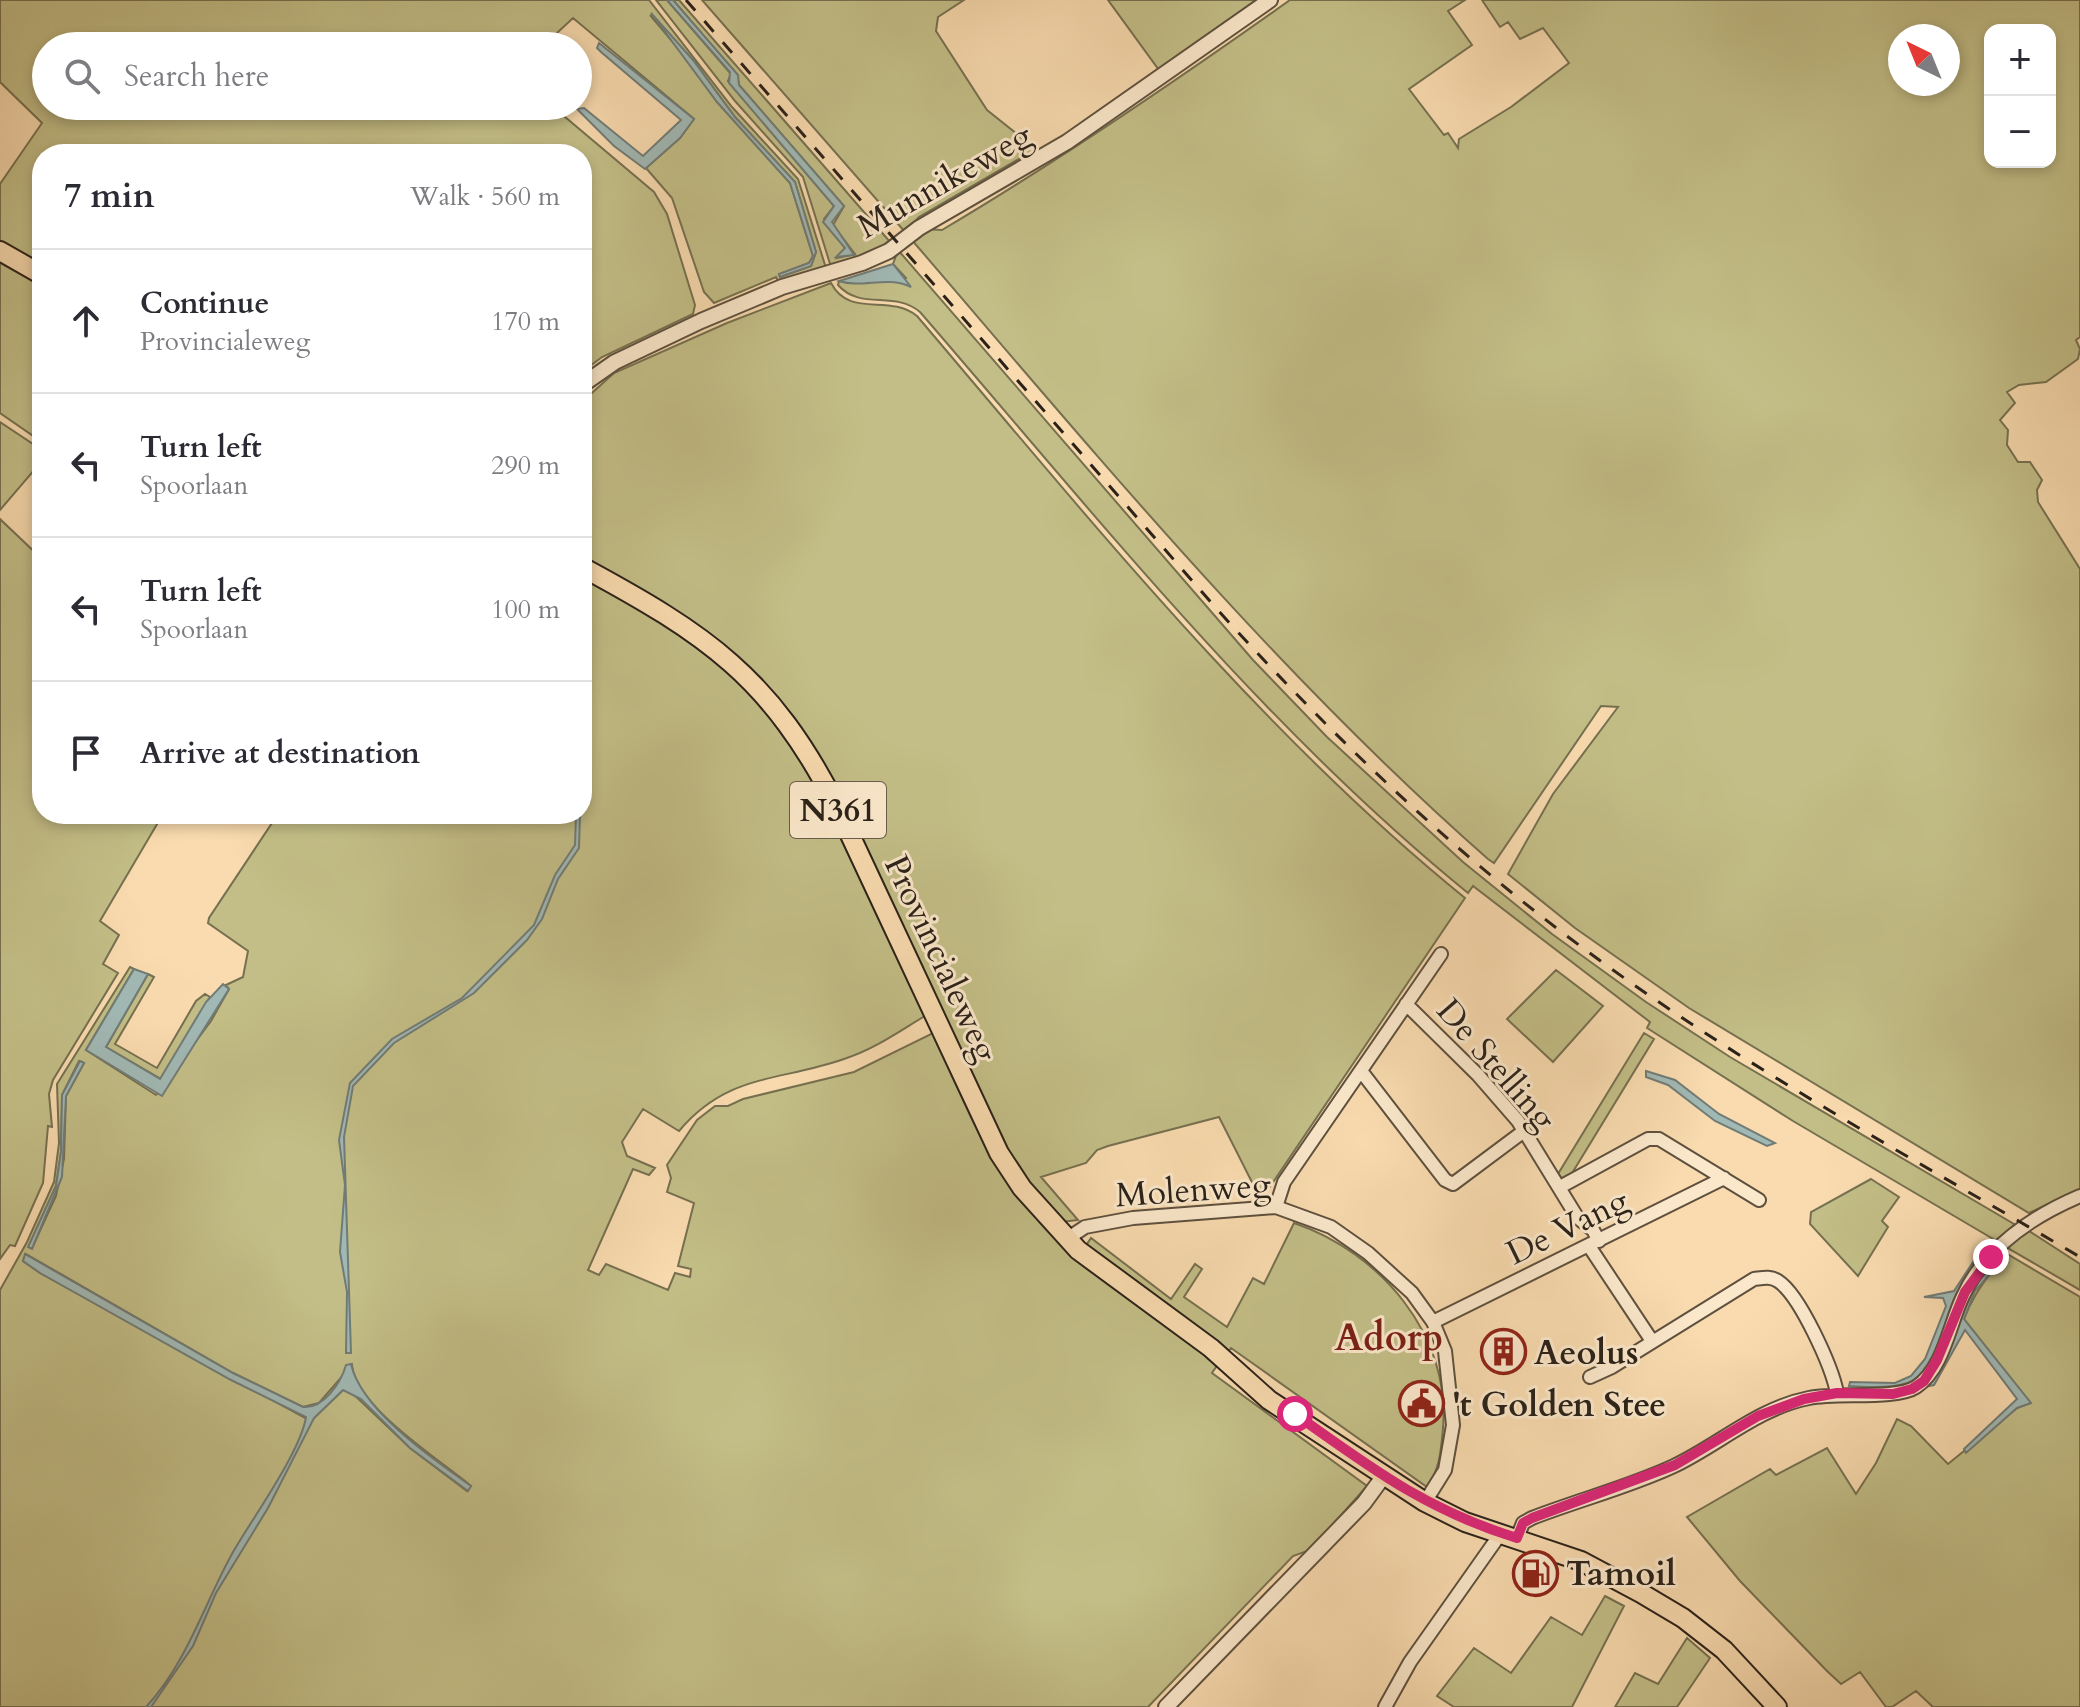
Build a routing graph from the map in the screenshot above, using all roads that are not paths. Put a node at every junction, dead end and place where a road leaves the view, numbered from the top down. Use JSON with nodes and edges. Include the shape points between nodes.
{"nodes":[{"id":1,"x":1270,"y":0,"type":"edge"},
{"id":2,"x":0,"y":251,"type":"edge"},
{"id":3,"x":32,"y":269,"type":"edge"},
{"id":4,"x":592,"y":378,"type":"edge"},
{"id":5,"x":592,"y":573,"type":"edge"},
{"id":6,"x":1441,"y":954,"type":"dead end"},
{"id":7,"x":1406,"y":1004,"type":"junction"},
{"id":8,"x":1361,"y":1071,"type":"junction"},
{"id":9,"x":1524,"y":1131,"type":"junction"},
{"id":10,"x":1724,"y":1178,"type":"junction"},
{"id":11,"x":1560,"y":1187,"type":"junction"},
{"id":12,"x":2080,"y":1196,"type":"edge"},
{"id":13,"x":1759,"y":1200,"type":"dead end"},
{"id":14,"x":1276,"y":1207,"type":"junction"},
{"id":15,"x":1067,"y":1239,"type":"junction"},
{"id":16,"x":1594,"y":1243,"type":"junction"},
{"id":17,"x":1433,"y":1322,"type":"junction"},
{"id":18,"x":1652,"y":1341,"type":"junction"},
{"id":19,"x":1590,"y":1377,"type":"dead end"},
{"id":20,"x":1837,"y":1393,"type":"junction"},
{"id":21,"x":1383,"y":1477,"type":"junction"},
{"id":22,"x":1425,"y":1502,"type":"junction"},
{"id":23,"x":1509,"y":1536,"type":"junction"},
{"id":24,"x":1166,"y":1707,"type":"edge"},
{"id":25,"x":1385,"y":1707,"type":"edge"},
{"id":26,"x":1777,"y":1707,"type":"edge"}],
"edges":[{"from":1,"to":4,"type":"street","name":"Munnikeweg","via":[[1067,142],[889,251],[701,321]]},
{"from":2,"to":3,"type":"main road"},
{"from":5,"to":15,"type":"main road","name":"Provincialeweg","number":"N361","via":[[693,631],[744,672],[790,725],[837,807],[991,1138],[1022,1188]]},
{"from":6,"to":7,"type":"street"},
{"from":7,"to":8,"type":"street"},
{"from":7,"to":9,"type":"street","name":"De Stelling","via":[[1478,1075]]},
{"from":8,"to":9,"type":"street","via":[[1453,1184]]},
{"from":8,"to":14,"type":"street","via":[[1284,1182]]},
{"from":9,"to":11,"type":"street","name":"De Stelling"},
{"from":10,"to":11,"type":"street","name":"De Vang","via":[[1659,1139],[1648,1139]]},
{"from":10,"to":13,"type":"street","name":"De Vang"},
{"from":10,"to":16,"type":"street","name":"De Vang"},
{"from":11,"to":16,"type":"street","name":"De Stelling","via":[[1577,1217],[1593,1230]]},
{"from":12,"to":20,"type":"street","via":[[2036,1216],[1991,1257],[1969,1285],[1937,1360],[1918,1386],[1893,1394]]},
{"from":14,"to":15,"type":"street","name":"Molenweg","via":[[1133,1218],[1085,1227]]},
{"from":14,"to":17,"type":"street","name":"Molenweg","via":[[1331,1227],[1368,1253],[1412,1293]]},
{"from":15,"to":21,"type":"main road","name":"Provincialeweg","number":"N361","via":[[1249,1371],[1295,1414]]},
{"from":16,"to":17,"type":"street","name":"De Vang"},
{"from":16,"to":18,"type":"street","name":"De Stelling"},
{"from":17,"to":22,"type":"street","name":"Molenweg","via":[[1447,1362],[1453,1425],[1445,1470]]},
{"from":18,"to":19,"type":"street"},
{"from":18,"to":20,"type":"street","via":[[1754,1279],[1768,1277],[1781,1282],[1804,1316]]},
{"from":20,"to":23,"type":"street","via":[[1758,1416],[1675,1465],[1532,1518]]},
{"from":21,"to":22,"type":"main road","name":"Provincialeweg","number":"N361"},
{"from":21,"to":24,"type":"street","via":[[1364,1503]]},
{"from":22,"to":23,"type":"main road","name":"Provincialeweg","number":"N361"},
{"from":23,"to":25,"type":"street","via":[[1410,1662]]},
{"from":23,"to":26,"type":"main road","name":"Provincialeweg","number":"N361","via":[[1581,1561],[1683,1618],[1724,1650]]}]}
